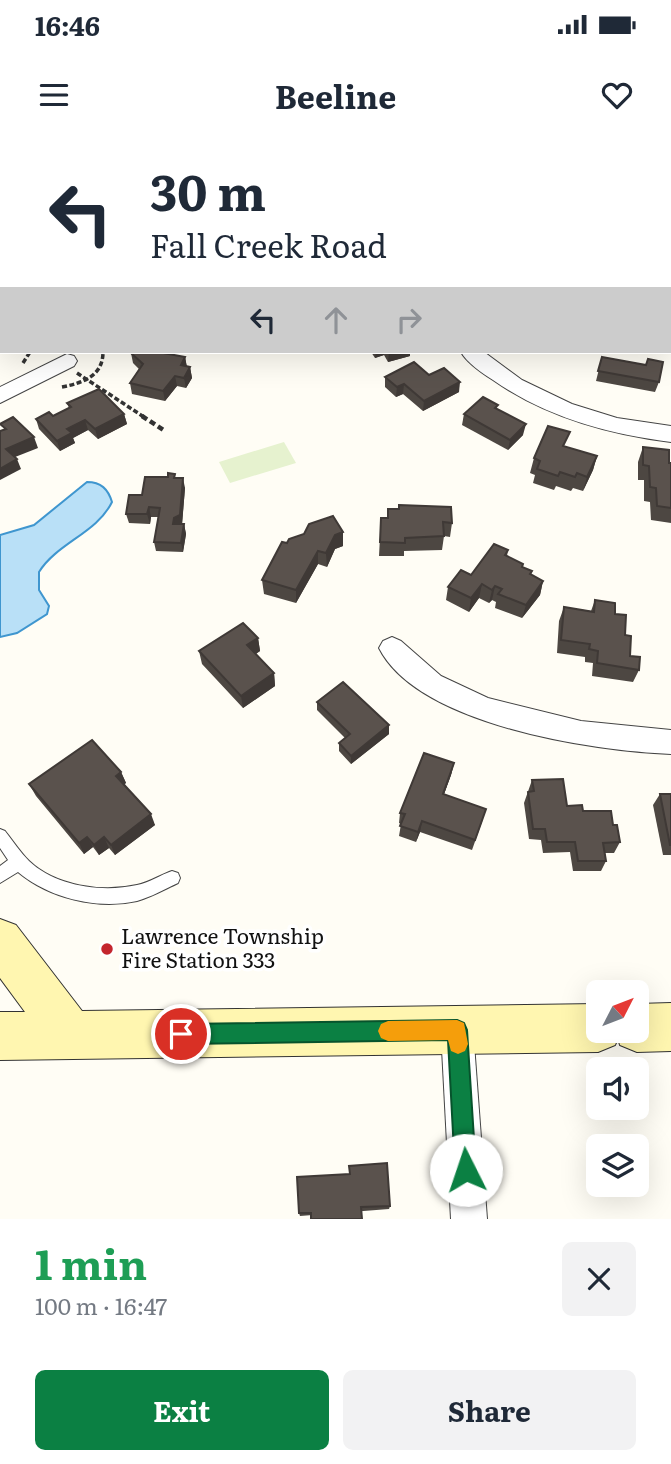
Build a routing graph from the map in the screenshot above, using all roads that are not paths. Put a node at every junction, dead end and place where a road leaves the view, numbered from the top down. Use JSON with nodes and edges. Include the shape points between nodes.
{"nodes":[{"id":1,"x":474,"y":354,"type":"edge"},
{"id":2,"x":64,"y":363,"type":"road end"},
{"id":3,"x":0,"y":396,"type":"edge"},
{"id":4,"x":671,"y":434,"type":"edge"},
{"id":5,"x":392,"y":648,"type":"dead end"},
{"id":6,"x":671,"y":742,"type":"edge"},
{"id":7,"x":0,"y":836,"type":"edge"},
{"id":8,"x":19,"y":861,"type":"junction"},
{"id":9,"x":0,"y":876,"type":"edge"},
{"id":10,"x":172,"y":878,"type":"dead end"},
{"id":11,"x":0,"y":941,"type":"edge"},
{"id":12,"x":671,"y":1027,"type":"edge"},
{"id":13,"x":586,"y":1028,"type":"edge"},
{"id":14,"x":649,"y":1028,"type":"edge"},
{"id":15,"x":457,"y":1030,"type":"junction"},
{"id":16,"x":71,"y":1035,"type":"junction"},
{"id":17,"x":0,"y":1036,"type":"edge"},
{"id":18,"x":469,"y":1219,"type":"edge"}],
"edges":[{"from":1,"to":4,"type":"street","via":[[511,383],[554,406],[603,423]]},
{"from":2,"to":3,"type":"street"},
{"from":5,"to":6,"type":"street","via":[[433,684],[481,707],[577,734]]},
{"from":7,"to":8,"type":"lane"},
{"from":8,"to":9,"type":"lane"},
{"from":8,"to":10,"type":"lane","via":[[37,877],[103,895],[137,892]]},
{"from":11,"to":16,"type":"main road"},
{"from":12,"to":14,"type":"main road"},
{"from":13,"to":15,"type":"main road"},
{"from":15,"to":16,"type":"main road"},
{"from":15,"to":18,"type":"street"},
{"from":16,"to":17,"type":"main road"}]}
